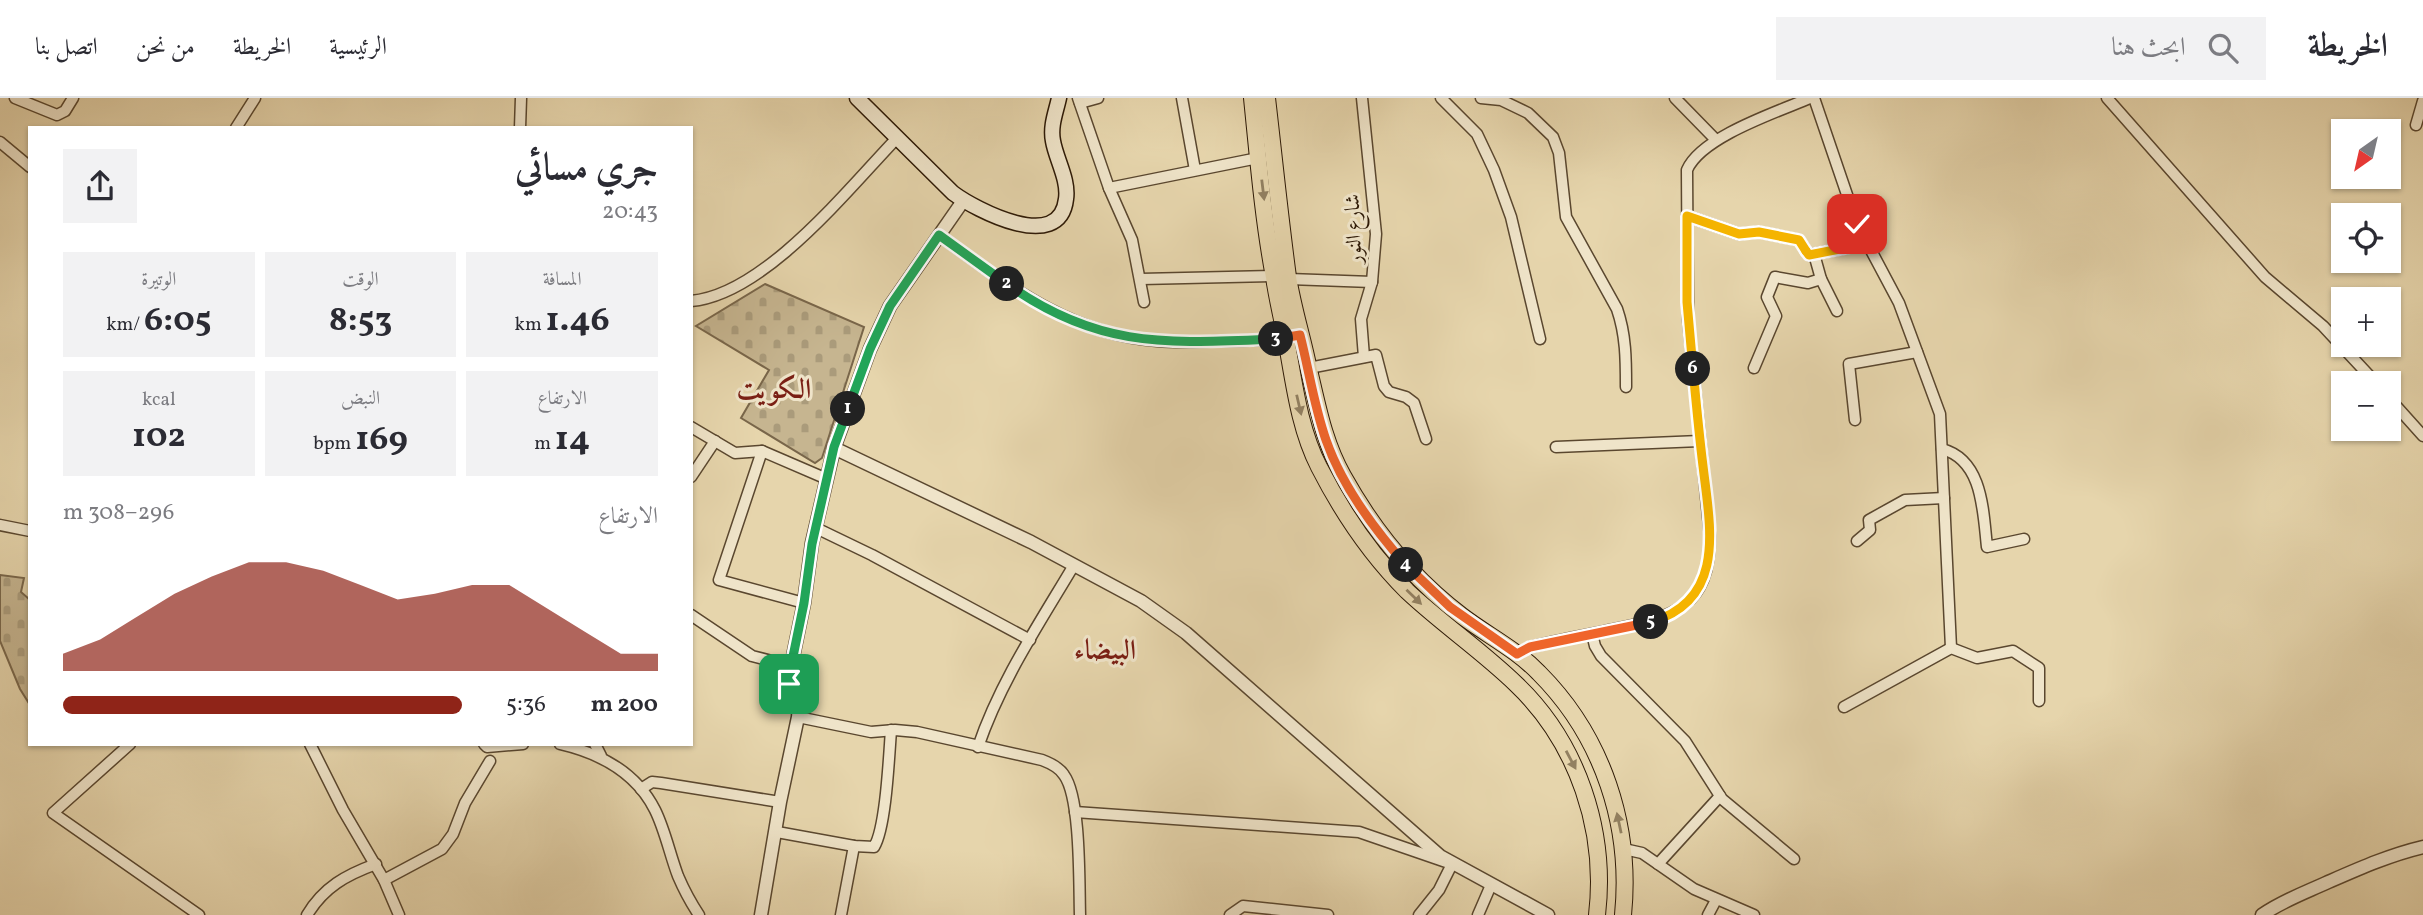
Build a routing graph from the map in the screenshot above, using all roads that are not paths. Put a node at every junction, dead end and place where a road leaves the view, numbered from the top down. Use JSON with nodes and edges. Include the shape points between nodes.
{"nodes":[{"id":1,"x":15,"y":98,"type":"edge"},
{"id":2,"x":73,"y":98,"type":"edge"},
{"id":3,"x":255,"y":98,"type":"edge"},
{"id":4,"x":521,"y":98,"type":"edge"},
{"id":5,"x":857,"y":98,"type":"edge"},
{"id":6,"x":1059,"y":98,"type":"edge"},
{"id":7,"x":1098,"y":98,"type":"edge"},
{"id":8,"x":1182,"y":98,"type":"edge"},
{"id":9,"x":1252,"y":98,"type":"edge"},
{"id":10,"x":1267,"y":98,"type":"edge"},
{"id":11,"x":1362,"y":98,"type":"edge"},
{"id":12,"x":1441,"y":98,"type":"edge"},
{"id":13,"x":1481,"y":98,"type":"edge"},
{"id":14,"x":1675,"y":98,"type":"edge"},
{"id":15,"x":1812,"y":98,"type":"edge"},
{"id":16,"x":2107,"y":98,"type":"edge"},
{"id":17,"x":1079,"y":100,"type":"edge"},
{"id":18,"x":2423,"y":101,"type":"edge"},
{"id":19,"x":2416,"y":125,"type":"dead end"},
{"id":20,"x":237,"y":126,"type":"edge"},
{"id":21,"x":520,"y":126,"type":"edge"},
{"id":22,"x":897,"y":138,"type":"junction"},
{"id":23,"x":1716,"y":139,"type":"junction"},
{"id":24,"x":0,"y":142,"type":"edge"},
{"id":25,"x":1258,"y":158,"type":"junction"},
{"id":26,"x":28,"y":165,"type":"edge"},
{"id":27,"x":1195,"y":170,"type":"junction"},
{"id":28,"x":1109,"y":188,"type":"junction"},
{"id":29,"x":964,"y":201,"type":"junction"},
{"id":30,"x":1687,"y":216,"type":"junction"},
{"id":31,"x":939,"y":235,"type":"junction"},
{"id":32,"x":1866,"y":244,"type":"junction"},
{"id":33,"x":1814,"y":254,"type":"junction"},
{"id":34,"x":1281,"y":277,"type":"junction"},
{"id":35,"x":1141,"y":279,"type":"junction"},
{"id":36,"x":1821,"y":279,"type":"junction"},
{"id":37,"x":1372,"y":282,"type":"junction"},
{"id":38,"x":693,"y":301,"type":"edge"},
{"id":39,"x":1144,"y":302,"type":"dead end"},
{"id":40,"x":1837,"y":311,"type":"dead end"},
{"id":41,"x":1293,"y":337,"type":"junction"},
{"id":42,"x":1540,"y":339,"type":"dead end"},
{"id":43,"x":1917,"y":352,"type":"junction"},
{"id":44,"x":1363,"y":357,"type":"junction"},
{"id":45,"x":1309,"y":368,"type":"junction"},
{"id":46,"x":1754,"y":368,"type":"dead end"},
{"id":47,"x":2365,"y":371,"type":"edge"},
{"id":48,"x":1626,"y":387,"type":"dead end"},
{"id":49,"x":2401,"y":411,"type":"edge"},
{"id":50,"x":1855,"y":420,"type":"dead end"},
{"id":51,"x":693,"y":428,"type":"edge"},
{"id":52,"x":2423,"y":436,"type":"edge"},
{"id":53,"x":1426,"y":439,"type":"dead end"},
{"id":54,"x":1700,"y":440,"type":"junction"},
{"id":55,"x":715,"y":441,"type":"junction"},
{"id":56,"x":834,"y":447,"type":"junction"},
{"id":57,"x":1556,"y":447,"type":"dead end"},
{"id":58,"x":1942,"y":449,"type":"junction"},
{"id":59,"x":762,"y":451,"type":"junction"},
{"id":60,"x":693,"y":474,"type":"edge"},
{"id":61,"x":827,"y":479,"type":"junction"},
{"id":62,"x":1944,"y":498,"type":"junction"},
{"id":63,"x":0,"y":525,"type":"edge"},
{"id":64,"x":816,"y":527,"type":"junction"},
{"id":65,"x":28,"y":531,"type":"edge"},
{"id":66,"x":2024,"y":539,"type":"dead end"},
{"id":67,"x":1857,"y":541,"type":"dead end"},
{"id":68,"x":1074,"y":565,"type":"junction"},
{"id":69,"x":804,"y":603,"type":"junction"},
{"id":70,"x":693,"y":616,"type":"edge"},
{"id":71,"x":1592,"y":634,"type":"junction"},
{"id":72,"x":1031,"y":640,"type":"junction"},
{"id":73,"x":1951,"y":648,"type":"junction"},
{"id":74,"x":1517,"y":654,"type":"junction"},
{"id":75,"x":791,"y":666,"type":"junction"},
{"id":76,"x":1503,"y":672,"type":"junction"},
{"id":77,"x":2039,"y":701,"type":"dead end"},
{"id":78,"x":1844,"y":707,"type":"dead end"},
{"id":79,"x":798,"y":717,"type":"junction"},
{"id":80,"x":891,"y":730,"type":"junction"},
{"id":81,"x":128,"y":746,"type":"edge"},
{"id":82,"x":311,"y":746,"type":"edge"},
{"id":83,"x":566,"y":746,"type":"edge"},
{"id":84,"x":596,"y":746,"type":"edge"},
{"id":85,"x":978,"y":747,"type":"junction"},
{"id":86,"x":601,"y":757,"type":"junction"},
{"id":87,"x":490,"y":761,"type":"dead end"},
{"id":88,"x":641,"y":789,"type":"junction"},
{"id":89,"x":1720,"y":796,"type":"junction"},
{"id":90,"x":780,"y":802,"type":"junction"},
{"id":91,"x":1076,"y":812,"type":"junction"},
{"id":92,"x":777,"y":832,"type":"junction"},
{"id":93,"x":854,"y":846,"type":"junction"},
{"id":94,"x":2423,"y":847,"type":"edge"},
{"id":95,"x":1624,"y":849,"type":"junction"},
{"id":96,"x":1794,"y":859,"type":"dead end"},
{"id":97,"x":376,"y":864,"type":"junction"},
{"id":98,"x":1452,"y":864,"type":"junction"},
{"id":99,"x":1658,"y":864,"type":"junction"},
{"id":100,"x":384,"y":880,"type":"junction"},
{"id":101,"x":1491,"y":886,"type":"junction"},
{"id":102,"x":1716,"y":900,"type":"junction"},
{"id":103,"x":199,"y":915,"type":"edge"},
{"id":104,"x":307,"y":915,"type":"edge"},
{"id":105,"x":398,"y":915,"type":"edge"},
{"id":106,"x":699,"y":915,"type":"edge"},
{"id":107,"x":761,"y":915,"type":"edge"},
{"id":108,"x":841,"y":915,"type":"edge"},
{"id":109,"x":1080,"y":915,"type":"edge"},
{"id":110,"x":1230,"y":915,"type":"edge"},
{"id":111,"x":1328,"y":915,"type":"edge"},
{"id":112,"x":1419,"y":915,"type":"edge"},
{"id":113,"x":1478,"y":915,"type":"edge"},
{"id":114,"x":1548,"y":915,"type":"edge"},
{"id":115,"x":1597,"y":915,"type":"edge"},
{"id":116,"x":1623,"y":915,"type":"edge"},
{"id":117,"x":1708,"y":915,"type":"edge"},
{"id":118,"x":1754,"y":915,"type":"edge"},
{"id":119,"x":2262,"y":915,"type":"edge"}],
"edges":[{"from":1,"to":2,"type":"street","via":[[57,115]]},
{"from":3,"to":20,"type":"street"},
{"from":4,"to":21,"type":"street"},
{"from":5,"to":22,"type":"main road"},
{"from":6,"to":29,"type":"main road","via":[[1052,133],[1067,196],[1057,218],[1042,225],[1019,224]]},
{"from":7,"to":17,"type":"street"},
{"from":8,"to":27,"type":"street"},
{"from":9,"to":25,"type":"main road"},
{"from":10,"to":34,"type":"main road"},
{"from":11,"to":37,"type":"street","name":"شارع النور","via":[[1376,234]]},
{"from":12,"to":42,"type":"street","via":[[1477,134],[1494,170],[1511,217]]},
{"from":13,"to":48,"type":"street","via":[[1501,100],[1528,113],[1557,145],[1566,217],[1621,321]]},
{"from":14,"to":23,"type":"street"},
{"from":15,"to":23,"type":"street"},
{"from":15,"to":32,"type":"street"},
{"from":16,"to":47,"type":"street","via":[[2265,277],[2323,326]]},
{"from":17,"to":28,"type":"street"},
{"from":18,"to":19,"type":"street"},
{"from":22,"to":29,"type":"main road"},
{"from":22,"to":38,"type":"street","via":[[769,267],[729,291]]},
{"from":23,"to":30,"type":"street","via":[[1694,157],[1687,170]]},
{"from":24,"to":26,"type":"street"},
{"from":25,"to":27,"type":"street"},
{"from":25,"to":34,"type":"main road","one_way":true},
{"from":27,"to":28,"type":"street"},
{"from":28,"to":35,"type":"street","via":[[1132,240]]},
{"from":29,"to":31,"type":"street"},
{"from":30,"to":33,"type":"street","via":[[1739,234],[1759,232],[1799,240],[1809,255]]},
{"from":30,"to":54,"type":"street","via":[[1687,302]]},
{"from":31,"to":41,"type":"street","via":[[1035,302],[1093,329],[1166,342]]},
{"from":31,"to":56,"type":"street","via":[[890,306]]},
{"from":32,"to":33,"type":"street"},
{"from":32,"to":43,"type":"street","via":[[1899,303]]},
{"from":33,"to":36,"type":"street"},
{"from":34,"to":35,"type":"street"},
{"from":34,"to":37,"type":"street"},
{"from":34,"to":41,"type":"main road"},
{"from":35,"to":39,"type":"street"},
{"from":36,"to":40,"type":"street"},
{"from":36,"to":46,"type":"street","via":[[1808,284],[1775,277],[1767,297],[1776,316]]},
{"from":37,"to":44,"type":"street","name":"شارع النور","via":[[1360,319]]},
{"from":41,"to":45,"type":"main road"},
{"from":41,"to":76,"type":"main road","one_way":true,"via":[[1298,405],[1310,447],[1353,526],[1406,590]]},
{"from":43,"to":50,"type":"street","via":[[1849,364]]},
{"from":43,"to":58,"type":"street","via":[[1940,414]]},
{"from":44,"to":45,"type":"street"},
{"from":44,"to":53,"type":"street","via":[[1376,355],[1386,390],[1413,403]]},
{"from":45,"to":74,"type":"main road","via":[[1326,441],[1377,529],[1426,586]]},
{"from":49,"to":52,"type":"street"},
{"from":51,"to":55,"type":"street"},
{"from":54,"to":57,"type":"street"},
{"from":54,"to":71,"type":"street","via":[[1710,545],[1699,588],[1688,604],[1671,615]]},
{"from":55,"to":59,"type":"street","via":[[736,453]]},
{"from":55,"to":60,"type":"street"},
{"from":56,"to":61,"type":"street"},
{"from":56,"to":68,"type":"street"},
{"from":58,"to":62,"type":"street"},
{"from":58,"to":66,"type":"street","via":[[1956,453],[1968,464],[1981,498],[1987,547]]},
{"from":59,"to":61,"type":"street"},
{"from":59,"to":69,"type":"street","via":[[719,580]]},
{"from":61,"to":64,"type":"street"},
{"from":62,"to":67,"type":"street","via":[[1905,500],[1870,520],[1870,530]]},
{"from":62,"to":73,"type":"street"},
{"from":63,"to":65,"type":"street"},
{"from":64,"to":69,"type":"street"},
{"from":64,"to":72,"type":"street"},
{"from":68,"to":72,"type":"street"},
{"from":68,"to":98,"type":"street","via":[[1173,622]]},
{"from":69,"to":75,"type":"street"},
{"from":70,"to":75,"type":"street","via":[[752,656]]},
{"from":71,"to":74,"type":"street"},
{"from":71,"to":89,"type":"street","via":[[1601,656],[1691,748]]},
{"from":72,"to":85,"type":"street","via":[[1004,685]]},
{"from":73,"to":77,"type":"street","via":[[1978,658],[2013,651],[2039,668]]},
{"from":73,"to":78,"type":"street"},
{"from":74,"to":76,"type":"main road"},
{"from":95,"to":74,"type":"main road","one_way":true,"via":[[1616,807],[1591,744],[1559,695]]},
{"from":75,"to":79,"type":"street","via":[[789,684]]},
{"from":76,"to":115,"type":"main road","one_way":true,"via":[[1532,700],[1579,775],[1597,842]]},
{"from":79,"to":80,"type":"street","via":[[862,730]]},
{"from":79,"to":90,"type":"street"},
{"from":80,"to":85,"type":"street"},
{"from":80,"to":93,"type":"street","via":[[876,843],[870,848]]},
{"from":81,"to":103,"type":"street","via":[[53,813]]},
{"from":82,"to":97,"type":"street"},
{"from":83,"to":86,"type":"street"},
{"from":84,"to":86,"type":"street"},
{"from":85,"to":91,"type":"street","via":[[1056,767],[1072,791]]},
{"from":86,"to":88,"type":"street"},
{"from":87,"to":100,"type":"street","via":[[442,849]]},
{"from":88,"to":90,"type":"street","via":[[652,782]]},
{"from":88,"to":106,"type":"street","via":[[655,810],[678,877]]},
{"from":89,"to":96,"type":"street"},
{"from":89,"to":99,"type":"street"},
{"from":90,"to":92,"type":"street"},
{"from":91,"to":98,"type":"street","via":[[1359,832]]},
{"from":91,"to":109,"type":"street"},
{"from":92,"to":93,"type":"street"},
{"from":92,"to":107,"type":"street"},
{"from":93,"to":108,"type":"street"},
{"from":94,"to":119,"type":"street","via":[[2387,857]]},
{"from":95,"to":99,"type":"street","via":[[1637,850]]},
{"from":95,"to":116,"type":"main road"},
{"from":97,"to":100,"type":"street"},
{"from":97,"to":104,"type":"street","via":[[332,885]]},
{"from":98,"to":101,"type":"street"},
{"from":98,"to":112,"type":"street"},
{"from":99,"to":102,"type":"street"},
{"from":100,"to":105,"type":"street"},
{"from":101,"to":113,"type":"street"},
{"from":101,"to":114,"type":"street"},
{"from":102,"to":117,"type":"street"},
{"from":102,"to":118,"type":"street"},
{"from":110,"to":111,"type":"street","via":[[1243,906]]}]}
